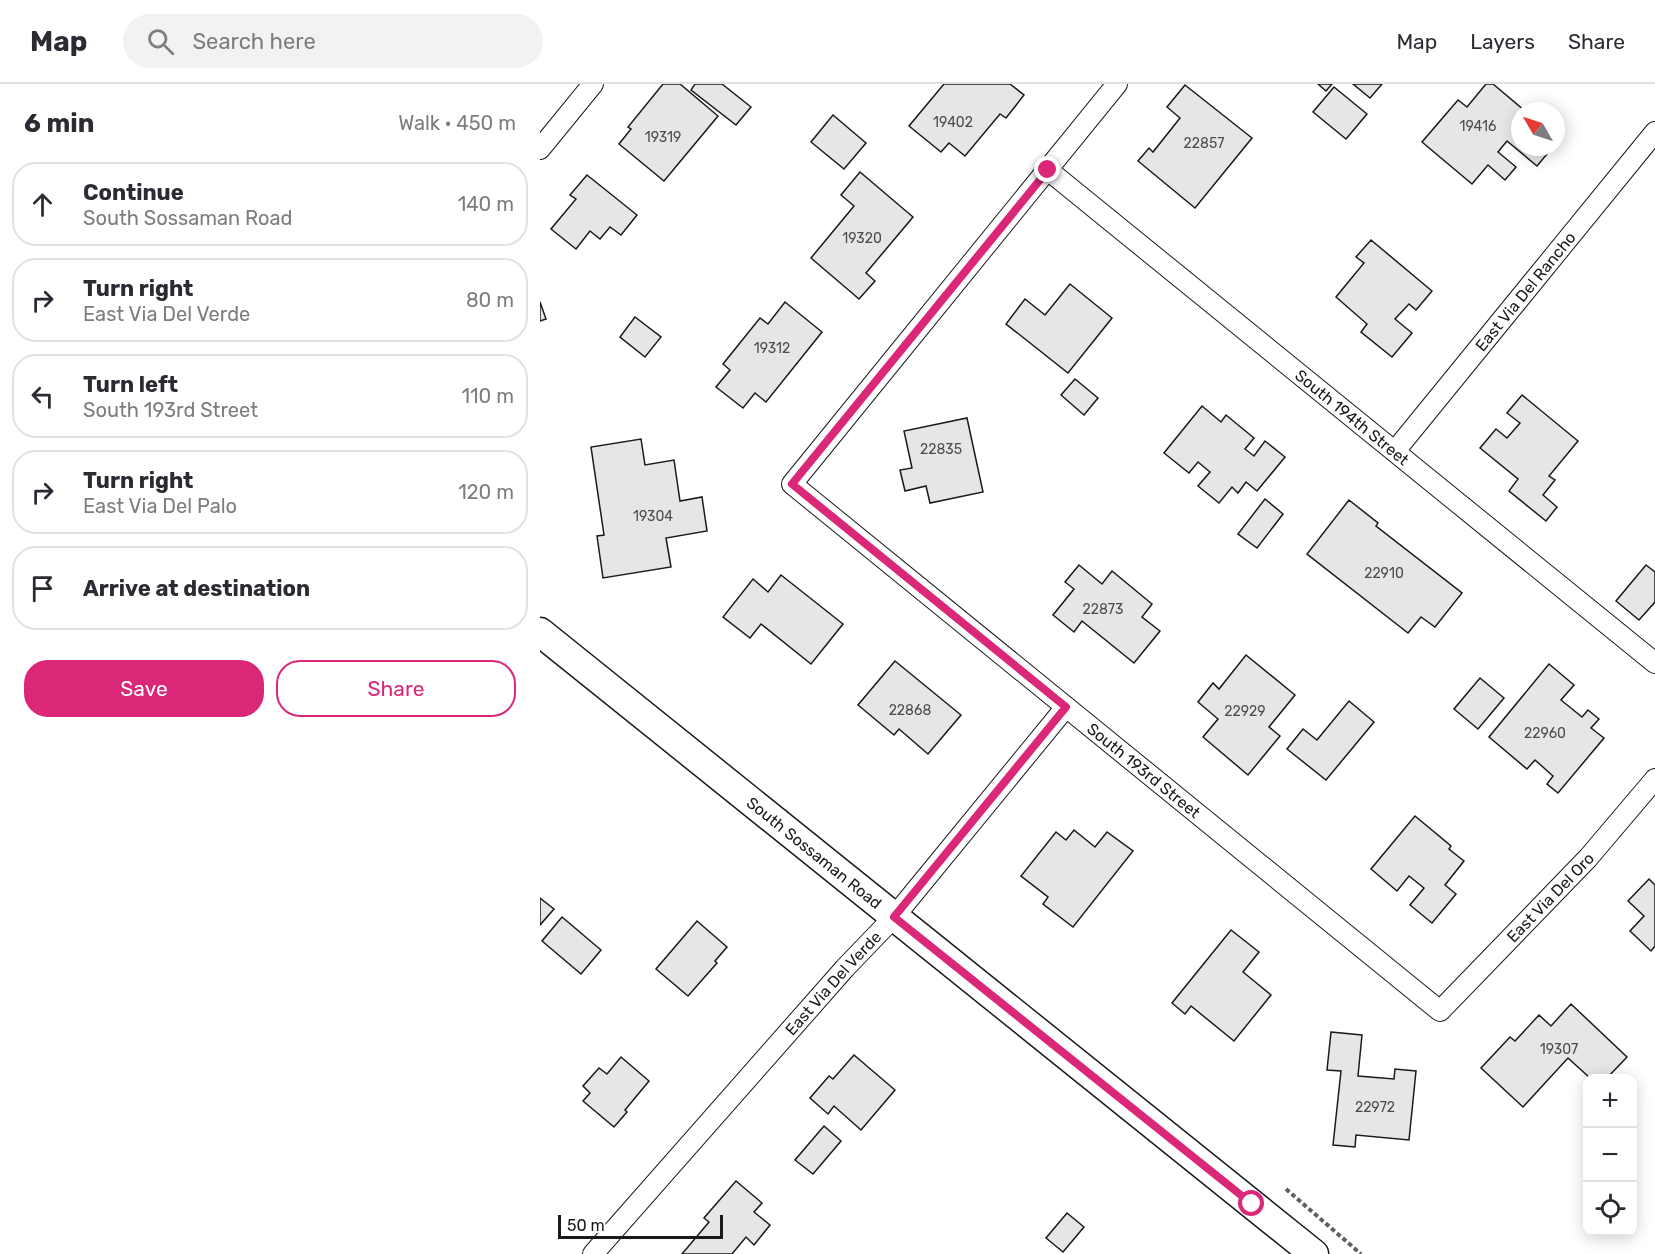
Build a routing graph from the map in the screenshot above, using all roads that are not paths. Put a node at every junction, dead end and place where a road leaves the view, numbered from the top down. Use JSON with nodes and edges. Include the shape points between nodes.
{"nodes":[{"id":1,"x":593,"y":84,"type":"edge"},
{"id":2,"x":1117,"y":84,"type":"edge"},
{"id":3,"x":1655,"y":132,"type":"edge"},
{"id":4,"x":540,"y":149,"type":"edge"},
{"id":5,"x":1048,"y":170,"type":"junction"},
{"id":6,"x":1395,"y":451,"type":"junction"},
{"id":7,"x":540,"y":632,"type":"edge"},
{"id":8,"x":1655,"y":663,"type":"edge"},
{"id":9,"x":1066,"y":707,"type":"junction"},
{"id":10,"x":1655,"y":779,"type":"edge"},
{"id":11,"x":894,"y":917,"type":"junction"},
{"id":12,"x":1440,"y":1011,"type":"joint"},
{"id":13,"x":593,"y":1254,"type":"edge"},
{"id":14,"x":1314,"y":1254,"type":"edge"}],
"edges":[{"from":1,"to":4,"type":"street"},
{"from":2,"to":5,"type":"street"},
{"from":3,"to":6,"type":"street","name":"East Via Del Rancho"},
{"from":5,"to":6,"type":"street","name":"South 194th Street"},
{"from":5,"to":9,"type":"street","name":"South 193rd Street","via":[[792,484]]},
{"from":6,"to":8,"type":"street","name":"South 194th Street"},
{"from":7,"to":11,"type":"main road","name":"South Sossaman Road"},
{"from":9,"to":11,"type":"street","name":"East Via Del Verde"},
{"from":9,"to":12,"type":"street","name":"South 193rd Street"},
{"from":10,"to":12,"type":"street","name":"East Via Del Oro","via":[[1588,858]]},
{"from":11,"to":13,"type":"street","name":"East Via Del Verde"},
{"from":11,"to":14,"type":"main road","name":"South Sossaman Road"}]}
